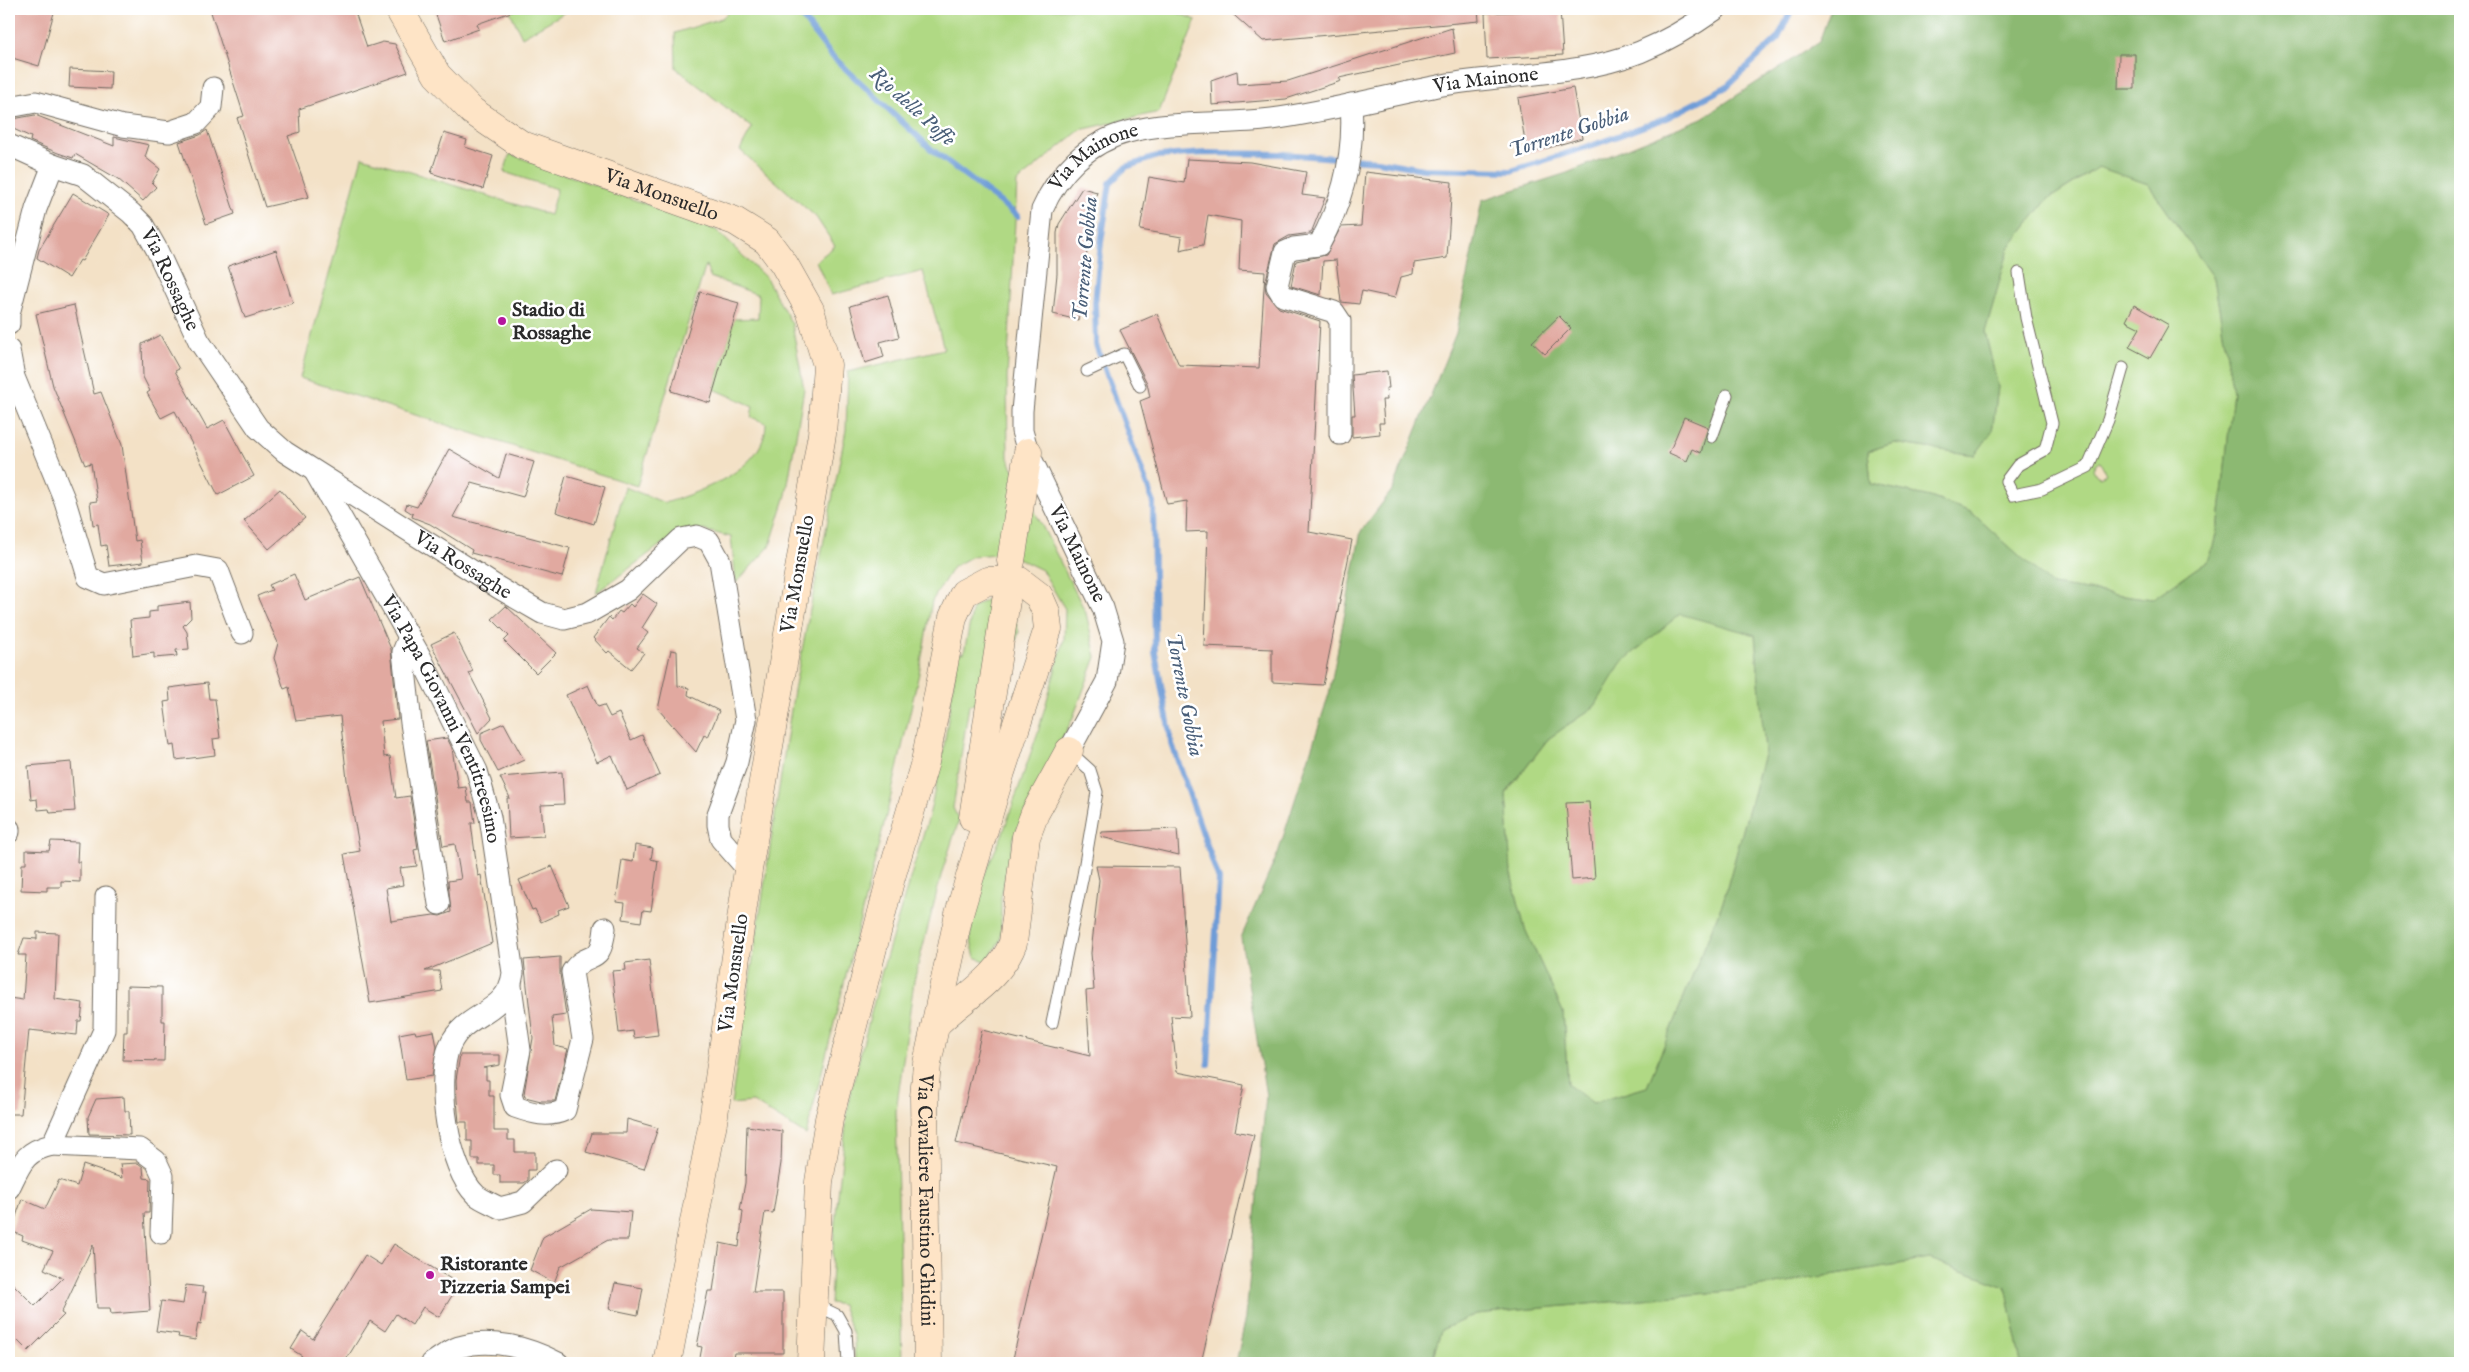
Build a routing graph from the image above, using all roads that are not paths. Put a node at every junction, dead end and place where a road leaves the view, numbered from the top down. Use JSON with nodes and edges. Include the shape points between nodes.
{"nodes":[{"id":1,"x":399,"y":9,"type":"edge"},
{"id":2,"x":1716,"y":9,"type":"edge"},
{"id":3,"x":213,"y":88,"type":"dead end"},
{"id":4,"x":1351,"y":104,"type":"junction"},
{"id":5,"x":9,"y":107,"type":"edge"},
{"id":6,"x":9,"y":145,"type":"edge"},
{"id":7,"x":53,"y":165,"type":"junction"},
{"id":8,"x":2019,"y":273,"type":"dead end"},
{"id":9,"x":9,"y":324,"type":"edge"},
{"id":10,"x":9,"y":350,"type":"edge"},
{"id":11,"x":2123,"y":368,"type":"dead end"},
{"id":12,"x":1087,"y":371,"type":"dead end"},
{"id":13,"x":1140,"y":386,"type":"dead end"},
{"id":14,"x":1727,"y":394,"type":"dead end"},
{"id":15,"x":1340,"y":434,"type":"dead end"},
{"id":16,"x":1712,"y":437,"type":"dead end"},
{"id":17,"x":1028,"y":452,"type":"junction"},
{"id":18,"x":314,"y":470,"type":"junction"},
{"id":19,"x":1011,"y":561,"type":"dead end"},
{"id":20,"x":1006,"y":600,"type":"dead end"},
{"id":21,"x":242,"y":633,"type":"dead end"},
{"id":22,"x":410,"y":637,"type":"junction"},
{"id":23,"x":1069,"y":751,"type":"junction"},
{"id":24,"x":748,"y":870,"type":"junction"},
{"id":25,"x":106,"y":896,"type":"dead end"},
{"id":26,"x":439,"y":904,"type":"dead end"},
{"id":27,"x":958,"y":920,"type":"junction"},
{"id":28,"x":605,"y":928,"type":"dead end"},
{"id":29,"x":948,"y":970,"type":"junction"},
{"id":30,"x":989,"y":980,"type":"junction"},
{"id":31,"x":511,"y":986,"type":"junction"},
{"id":32,"x":936,"y":1024,"type":"junction"},
{"id":33,"x":1052,"y":1024,"type":"dead end"},
{"id":34,"x":52,"y":1145,"type":"junction"},
{"id":35,"x":556,"y":1170,"type":"dead end"},
{"id":36,"x":9,"y":1188,"type":"edge"},
{"id":37,"x":161,"y":1233,"type":"dead end"},
{"id":38,"x":813,"y":1303,"type":"junction"},
{"id":39,"x":432,"y":1363,"type":"edge"},
{"id":40,"x":558,"y":1363,"type":"edge"},
{"id":41,"x":667,"y":1363,"type":"edge"},
{"id":42,"x":811,"y":1363,"type":"edge"},
{"id":43,"x":848,"y":1363,"type":"edge"},
{"id":44,"x":928,"y":1363,"type":"edge"}],
"edges":[{"from":1,"to":24,"type":"main road","name":"Via Monsuello","via":[[437,75],[472,111],[522,145],[735,221],[767,241],[810,310],[827,365],[822,434]]},
{"from":2,"to":4,"type":"street","name":"Via Mainone","via":[[1671,38],[1629,55],[1572,69],[1460,83]]},
{"from":3,"to":5,"type":"street","via":[[211,107],[196,123],[169,132],[123,126],[36,102]]},
{"from":4,"to":15,"type":"street","via":[[1354,133],[1348,173],[1331,223],[1319,245],[1285,252],[1277,286],[1283,296],[1334,312],[1340,321]]},
{"from":4,"to":17,"type":"street","name":"Via Mainone","via":[[1271,119],[1128,132],[1087,152],[1063,172],[1042,210],[1022,411],[1022,431]]},
{"from":6,"to":7,"type":"street","name":"Via Rossaghe"},
{"from":7,"to":9,"type":"street","via":[[36,209]]},
{"from":7,"to":18,"type":"street","name":"Via Rossaghe","via":[[83,175],[142,225],[199,341],[258,428],[285,452]]},
{"from":8,"to":11,"type":"lane","via":[[2026,318],[2052,424],[2046,450],[2018,465],[2006,481],[2013,495],[2042,489],[2088,466],[2108,420]]},
{"from":10,"to":21,"type":"street","via":[[14,377],[65,501],[88,576],[104,584],[196,566],[218,570]]},
{"from":12,"to":13,"type":"lane","via":[[1124,354]]},
{"from":14,"to":16,"type":"lane"},
{"from":17,"to":19,"type":"main road"},
{"from":17,"to":23,"type":"street","name":"Via Mainone","via":[[1103,608],[1113,641],[1107,681]]},
{"from":18,"to":22,"type":"street","name":"Via Papa Giovanni Ventitreesimo"},
{"from":18,"to":24,"type":"street","name":"Via Rossaghe","via":[[499,588],[542,612],[564,619],[588,613],[628,590],[681,539],[697,536],[709,541],[720,561],[746,720],[737,762],[720,806],[718,825],[721,839]]},
{"from":20,"to":27,"type":"main road"},
{"from":22,"to":26,"type":"street","via":[[403,652]]},
{"from":22,"to":31,"type":"street","name":"Via Papa Giovanni Ventitreesimo","via":[[477,771],[490,817],[513,973]]},
{"from":23,"to":30,"type":"main road","via":[[1035,813],[1026,837],[1013,943],[1001,967]]},
{"from":23,"to":33,"type":"lane","via":[[1090,770],[1097,792]]},
{"from":24,"to":41,"type":"main road","name":"Via Monsuello","via":[[713,1122]]},
{"from":25,"to":34,"type":"street","via":[[104,1030]]},
{"from":27,"to":29,"type":"main road"},
{"from":27,"to":38,"type":"main road","via":[[1001,772],[1048,629],[1046,612],[1039,596],[1018,580],[987,581],[964,593],[953,617],[925,762],[890,881],[829,1119],[819,1182]]},
{"from":28,"to":31,"type":"street","name":"Via Papa Giovanni Ventitreesimo","via":[[604,944],[597,956],[578,963],[572,972],[583,1039],[564,1110],[554,1115],[515,1106],[511,1095],[520,1050]]},
{"from":29,"to":30,"type":"main road","via":[[967,980]]},
{"from":29,"to":32,"type":"main road","name":"Via Cavaliere Faustino Ghidini"},
{"from":30,"to":32,"type":"main road","via":[[950,1009]]},
{"from":31,"to":35,"type":"street","via":[[506,997],[464,1027],[450,1046],[444,1076],[446,1127],[460,1169],[476,1195],[500,1208],[523,1202]]},
{"from":32,"to":44,"type":"main road","name":"Via Cavaliere Faustino Ghidini","via":[[924,1097]]},
{"from":34,"to":36,"type":"street","via":[[38,1148],[24,1158]]},
{"from":34,"to":37,"type":"street","via":[[140,1149],[156,1161],[163,1176]]},
{"from":38,"to":42,"type":"main road"},
{"from":38,"to":43,"type":"lane","via":[[837,1315],[846,1331]]},
{"from":39,"to":40,"type":"street","via":[[459,1348],[496,1343],[539,1353]]}]}
